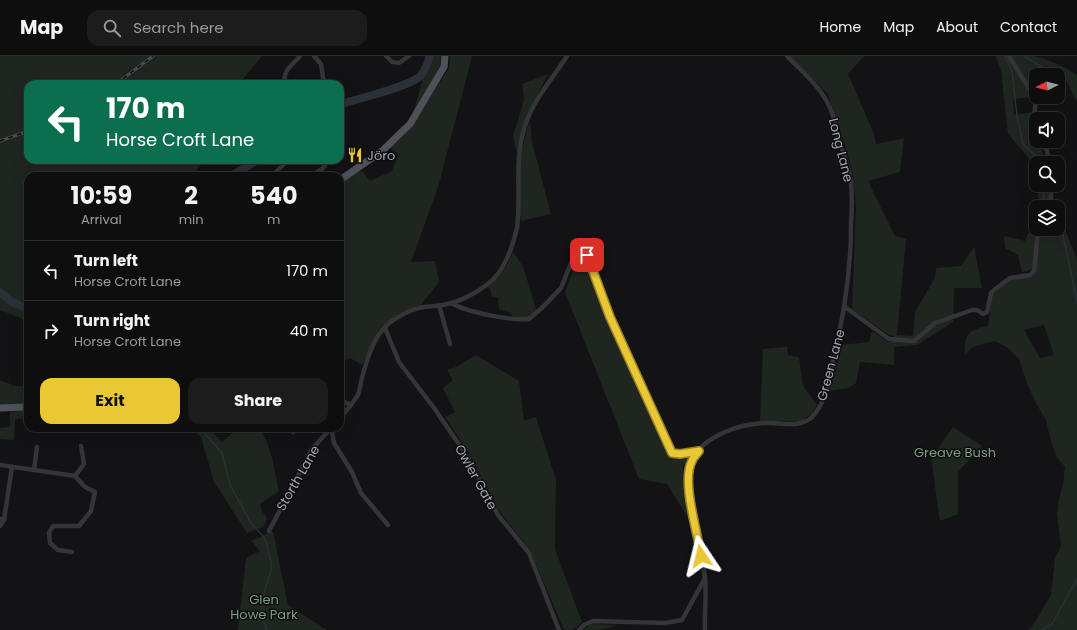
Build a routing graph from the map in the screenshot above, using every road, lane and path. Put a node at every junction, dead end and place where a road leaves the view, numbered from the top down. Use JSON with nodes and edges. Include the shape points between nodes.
{"nodes":[{"id":1,"x":300,"y":56,"type":"edge"},
{"id":2,"x":314,"y":56,"type":"edge"},
{"id":3,"x":386,"y":56,"type":"edge"},
{"id":4,"x":409,"y":56,"type":"edge"},
{"id":5,"x":445,"y":56,"type":"edge"},
{"id":6,"x":567,"y":56,"type":"edge"},
{"id":7,"x":787,"y":56,"type":"edge"},
{"id":8,"x":1008,"y":56,"type":"edge"},
{"id":9,"x":284,"y":80,"type":"edge"},
{"id":10,"x":323,"y":80,"type":"edge"},
{"id":11,"x":1034,"y":112,"type":"edge"},
{"id":12,"x":284,"y":164,"type":"edge"},
{"id":13,"x":326,"y":164,"type":"edge"},
{"id":14,"x":276,"y":172,"type":"edge"},
{"id":15,"x":317,"y":172,"type":"edge"},
{"id":16,"x":344,"y":177,"type":"edge"},
{"id":17,"x":1038,"y":236,"type":"edge"},
{"id":18,"x":451,"y":303,"type":"junction"},
{"id":19,"x":439,"y":305,"type":"junction"},
{"id":20,"x":845,"y":307,"type":"junction"},
{"id":21,"x":385,"y":328,"type":"junction"},
{"id":22,"x":450,"y":344,"type":"dead end"},
{"id":23,"x":344,"y":402,"type":"edge"},
{"id":24,"x":351,"y":405,"type":"junction"},
{"id":25,"x":24,"y":407,"type":"edge"},
{"id":26,"x":0,"y":408,"type":"edge"},
{"id":27,"x":344,"y":413,"type":"edge"},
{"id":28,"x":327,"y":432,"type":"edge"},
{"id":29,"x":332,"y":432,"type":"edge"},
{"id":30,"x":37,"y":446,"type":"dead end"},
{"id":31,"x":81,"y":446,"type":"dead end"},
{"id":32,"x":699,"y":451,"type":"junction"},
{"id":33,"x":0,"y":465,"type":"edge"},
{"id":34,"x":12,"y":467,"type":"junction"},
{"id":35,"x":34,"y":470,"type":"junction"},
{"id":36,"x":75,"y":476,"type":"junction"},
{"id":37,"x":2,"y":519,"type":"edge"},
{"id":38,"x":388,"y":525,"type":"dead end"},
{"id":39,"x":0,"y":526,"type":"edge"},
{"id":40,"x":269,"y":531,"type":"dead end"},
{"id":41,"x":72,"y":552,"type":"dead end"},
{"id":42,"x":705,"y":579,"type":"junction"},
{"id":43,"x":559,"y":630,"type":"edge"},
{"id":44,"x":579,"y":630,"type":"edge"},
{"id":45,"x":705,"y":630,"type":"edge"}],
"edges":[{"from":1,"to":9,"type":"street","via":[[285,74]]},
{"from":2,"to":10,"type":"street","via":[[321,64]]},
{"from":3,"to":4,"type":"street","via":[[392,62],[399,63]]},
{"from":5,"to":16,"type":"main road","via":[[444,67],[410,124],[382,151]]},
{"from":6,"to":18,"type":"street","via":[[538,96],[526,120],[519,164],[516,228],[502,268],[483,287]]},
{"from":7,"to":20,"type":"street","name":"Long Lane","via":[[825,97],[851,179],[850,266]]},
{"from":8,"to":11,"type":"street","via":[[1036,100]]},
{"from":12,"to":14,"type":"street"},
{"from":13,"to":15,"type":"street"},
{"from":17,"to":20,"type":"street","via":[[1032,274],[1010,278],[991,293],[987,312],[982,314],[972,310],[934,323],[914,341],[889,339]]},
{"from":18,"to":19,"type":"street"},
{"from":18,"to":32,"type":"street","via":[[458,307],[511,319],[529,319],[561,288],[574,256],[582,253],[587,255],[610,317],[672,453]]},
{"from":19,"to":21,"type":"street","via":[[414,310],[398,317]]},
{"from":19,"to":22,"type":"street"},
{"from":20,"to":32,"type":"street","name":"Green Lane","via":[[823,402],[812,417],[804,423],[745,425],[704,444]]},
{"from":21,"to":24,"type":"street","via":[[376,339],[358,395]]},
{"from":21,"to":43,"type":"street","name":"Owler Gate","via":[[399,362],[467,456],[498,514],[529,553]]},
{"from":23,"to":24,"type":"street"},
{"from":24,"to":27,"type":"street"},
{"from":25,"to":26,"type":"main road"},
{"from":28,"to":40,"type":"street","name":"Storth Lane","via":[[312,449]]},
{"from":29,"to":38,"type":"street","via":[[334,443],[352,472],[361,493]]},
{"from":30,"to":35,"type":"street"},
{"from":31,"to":36,"type":"street","via":[[84,464]]},
{"from":32,"to":42,"type":"street","via":[[691,462],[688,479]]},
{"from":33,"to":34,"type":"street"},
{"from":34,"to":35,"type":"street"},
{"from":34,"to":37,"type":"street"},
{"from":35,"to":36,"type":"street"},
{"from":36,"to":41,"type":"street","via":[[85,487],[95,492],[91,511],[79,526],[53,526],[49,533],[50,543],[58,550]]},
{"from":37,"to":39,"type":"street"},
{"from":42,"to":44,"type":"street","via":[[682,620],[665,623],[593,621]]},
{"from":42,"to":45,"type":"street"}]}
